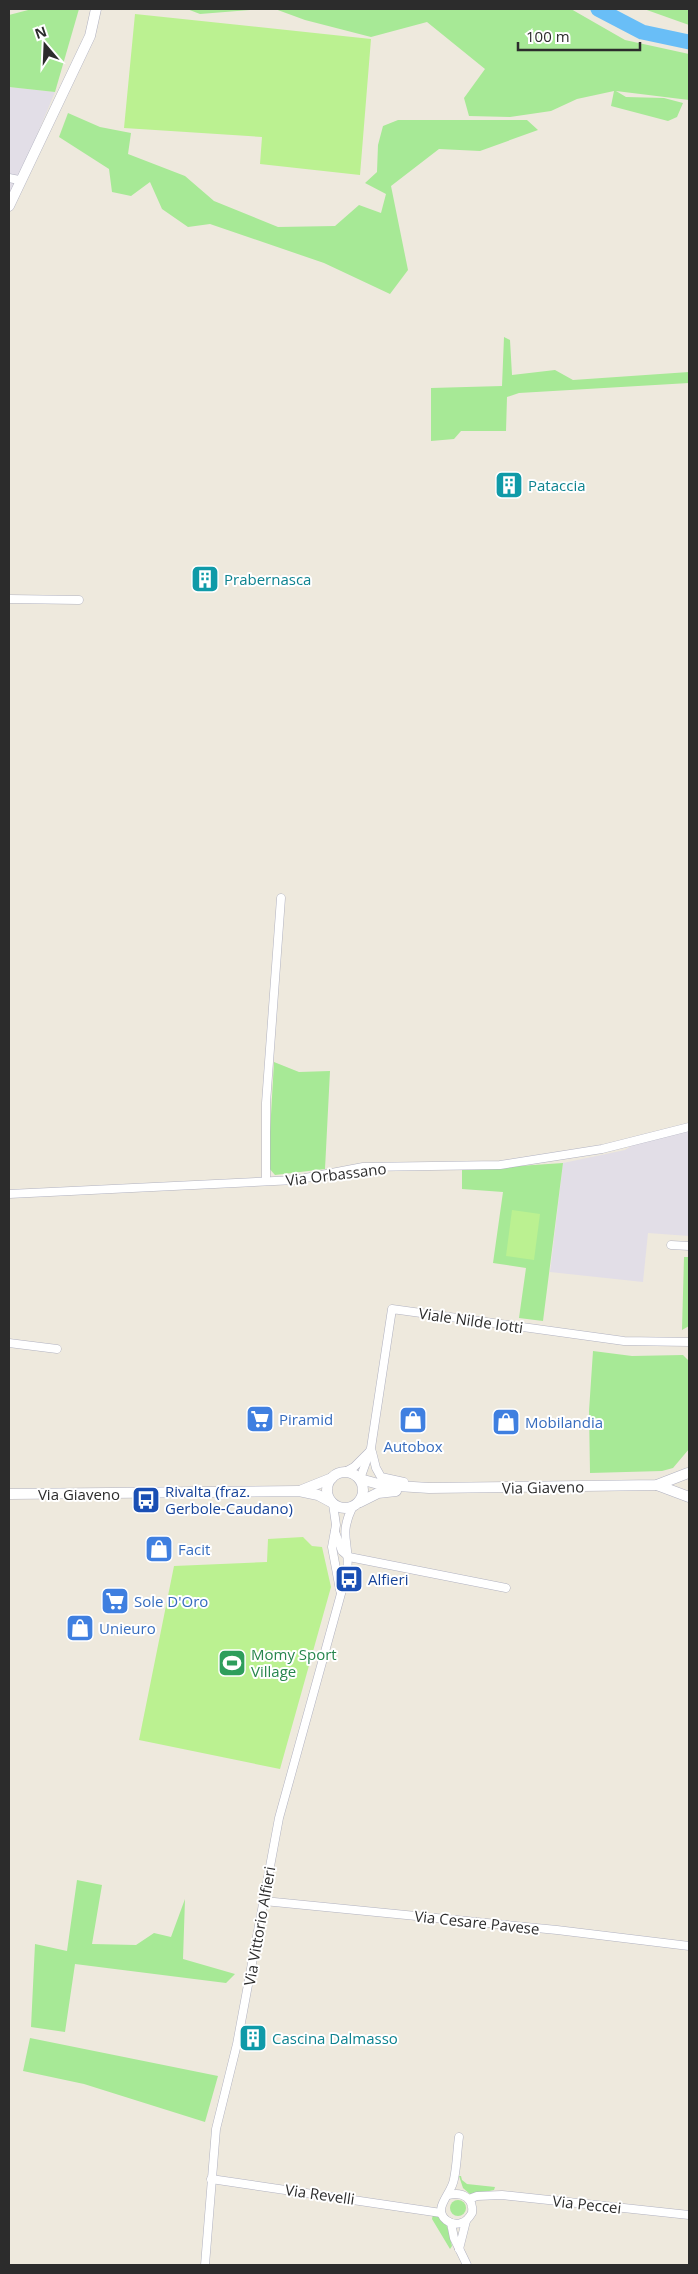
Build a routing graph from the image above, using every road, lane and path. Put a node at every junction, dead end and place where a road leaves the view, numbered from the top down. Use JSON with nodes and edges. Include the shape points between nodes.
{"nodes":[{"id":1,"x":96,"y":9,"type":"edge"},
{"id":2,"x":14,"y":179,"type":"edge"},
{"id":3,"x":9,"y":206,"type":"edge"},
{"id":4,"x":9,"y":599,"type":"edge"},
{"id":5,"x":79,"y":600,"type":"dead end"},
{"id":6,"x":281,"y":898,"type":"dead end"},
{"id":7,"x":689,"y":1127,"type":"edge"},
{"id":8,"x":266,"y":1181,"type":"junction"},
{"id":9,"x":9,"y":1194,"type":"edge"},
{"id":10,"x":671,"y":1244,"type":"dead end"},
{"id":11,"x":689,"y":1246,"type":"edge"},
{"id":12,"x":689,"y":1342,"type":"edge"},
{"id":13,"x":9,"y":1343,"type":"edge"},
{"id":14,"x":57,"y":1349,"type":"dead end"},
{"id":15,"x":372,"y":1448,"type":"junction"},
{"id":16,"x":345,"y":1472,"type":"junction"},
{"id":17,"x":689,"y":1472,"type":"edge"},
{"id":18,"x":332,"y":1478,"type":"junction"},
{"id":19,"x":360,"y":1478,"type":"junction"},
{"id":20,"x":657,"y":1485,"type":"junction"},
{"id":21,"x":429,"y":1488,"type":"junction"},
{"id":22,"x":299,"y":1491,"type":"junction"},
{"id":23,"x":9,"y":1494,"type":"edge"},
{"id":24,"x":689,"y":1497,"type":"edge"},
{"id":25,"x":332,"y":1503,"type":"junction"},
{"id":26,"x":356,"y":1505,"type":"junction"},
{"id":27,"x":335,"y":1532,"type":"junction"},
{"id":28,"x":349,"y":1557,"type":"junction"},
{"id":29,"x":506,"y":1588,"type":"dead end"},
{"id":30,"x":341,"y":1592,"type":"junction"},
{"id":31,"x":264,"y":1902,"type":"junction"},
{"id":32,"x":689,"y":1946,"type":"edge"},
{"id":33,"x":459,"y":2136,"type":"dead end"},
{"id":34,"x":211,"y":2179,"type":"junction"},
{"id":35,"x":454,"y":2181,"type":"junction"},
{"id":36,"x":460,"y":2193,"type":"junction"},
{"id":37,"x":450,"y":2195,"type":"junction"},
{"id":38,"x":485,"y":2195,"type":"junction"},
{"id":39,"x":469,"y":2199,"type":"junction"},
{"id":40,"x":472,"y":2208,"type":"junction"},
{"id":41,"x":441,"y":2209,"type":"junction"},
{"id":42,"x":689,"y":2215,"type":"edge"},
{"id":43,"x":466,"y":2221,"type":"junction"},
{"id":44,"x":452,"y":2223,"type":"junction"},
{"id":45,"x":459,"y":2249,"type":"junction"},
{"id":46,"x":205,"y":2265,"type":"edge"},
{"id":47,"x":467,"y":2265,"type":"edge"}],
"edges":[{"from":1,"to":2,"type":"main road","via":[[90,36]]},
{"from":2,"to":3,"type":"main road"},
{"from":4,"to":5,"type":"street"},
{"from":6,"to":8,"type":"street","via":[[266,1102]]},
{"from":7,"to":8,"type":"street","name":"Via Orbassano","via":[[602,1149],[500,1165],[364,1168],[295,1180]]},
{"from":8,"to":9,"type":"street","name":"Via Orbassano"},
{"from":10,"to":11,"type":"street"},
{"from":12,"to":15,"type":"street","name":"Viale Nilde Iotti","via":[[624,1342],[392,1309]]},
{"from":13,"to":14,"type":"street"},
{"from":15,"to":16,"type":"street"},
{"from":15,"to":19,"type":"street"},
{"from":15,"to":21,"type":"street","name":"Via Giaveno","via":[[381,1477]]},
{"from":16,"to":18,"type":"main road","name":"Via Giaveno"},
{"from":16,"to":19,"type":"main road","name":"Via Giaveno"},
{"from":17,"to":20,"type":"main road","name":"Via Giaveno"},
{"from":17,"to":24,"type":"main road","name":"Via Giaveno","via":[[685,1482]]},
{"from":18,"to":22,"type":"main road","name":"Via Giaveno"},
{"from":18,"to":25,"type":"main road","via":[[327,1487]]},
{"from":19,"to":21,"type":"main road","name":"Via Giaveno","via":[[382,1485]]},
{"from":19,"to":26,"type":"main road","via":[[364,1490]]},
{"from":20,"to":21,"type":"main road","name":"Via Giaveno"},
{"from":20,"to":24,"type":"main road","name":"Via Giaveno"},
{"from":21,"to":26,"type":"main road","name":"Via Giaveno","via":[[378,1493]]},
{"from":22,"to":23,"type":"main road","name":"Via Giaveno"},
{"from":22,"to":25,"type":"main road","name":"Via Giaveno","via":[[316,1494]]},
{"from":25,"to":26,"type":"main road","name":"Via Giaveno","via":[[342,1509]]},
{"from":25,"to":27,"type":"street","name":"Via Vittorio Alfieri"},
{"from":26,"to":28,"type":"street","name":"Via Vittorio Alfieri","via":[[344,1534]]},
{"from":27,"to":28,"type":"street","name":"Via Vittorio Alfieri","via":[[342,1551]]},
{"from":27,"to":30,"type":"street","name":"Via Vittorio Alfieri","via":[[332,1547]]},
{"from":28,"to":29,"type":"street"},
{"from":28,"to":30,"type":"street","name":"Via Vittorio Alfieri"},
{"from":30,"to":31,"type":"street","name":"Via Vittorio Alfieri","via":[[279,1818]]},
{"from":31,"to":32,"type":"street","name":"Via Cesare Pavese"},
{"from":31,"to":34,"type":"street","name":"Via Vittorio Alfieri","via":[[234,2058],[216,2129]]},
{"from":33,"to":35,"type":"street"},
{"from":34,"to":41,"type":"street","name":"Via Revelli","via":[[428,2210]]},
{"from":34,"to":46,"type":"street","name":"Via Vittorio Alfieri"},
{"from":35,"to":36,"type":"street"},
{"from":35,"to":37,"type":"street"},
{"from":36,"to":37,"type":"street"},
{"from":36,"to":39,"type":"street"},
{"from":37,"to":41,"type":"street","via":[[445,2198]]},
{"from":38,"to":39,"type":"street","name":"Via Peccei"},
{"from":38,"to":40,"type":"street"},
{"from":38,"to":42,"type":"street","name":"Via Peccei"},
{"from":39,"to":40,"type":"street"},
{"from":40,"to":43,"type":"street"},
{"from":41,"to":44,"type":"street","name":"Via Revelli"},
{"from":43,"to":44,"type":"street"},
{"from":43,"to":45,"type":"street"},
{"from":44,"to":45,"type":"street"},
{"from":45,"to":47,"type":"street"}]}
